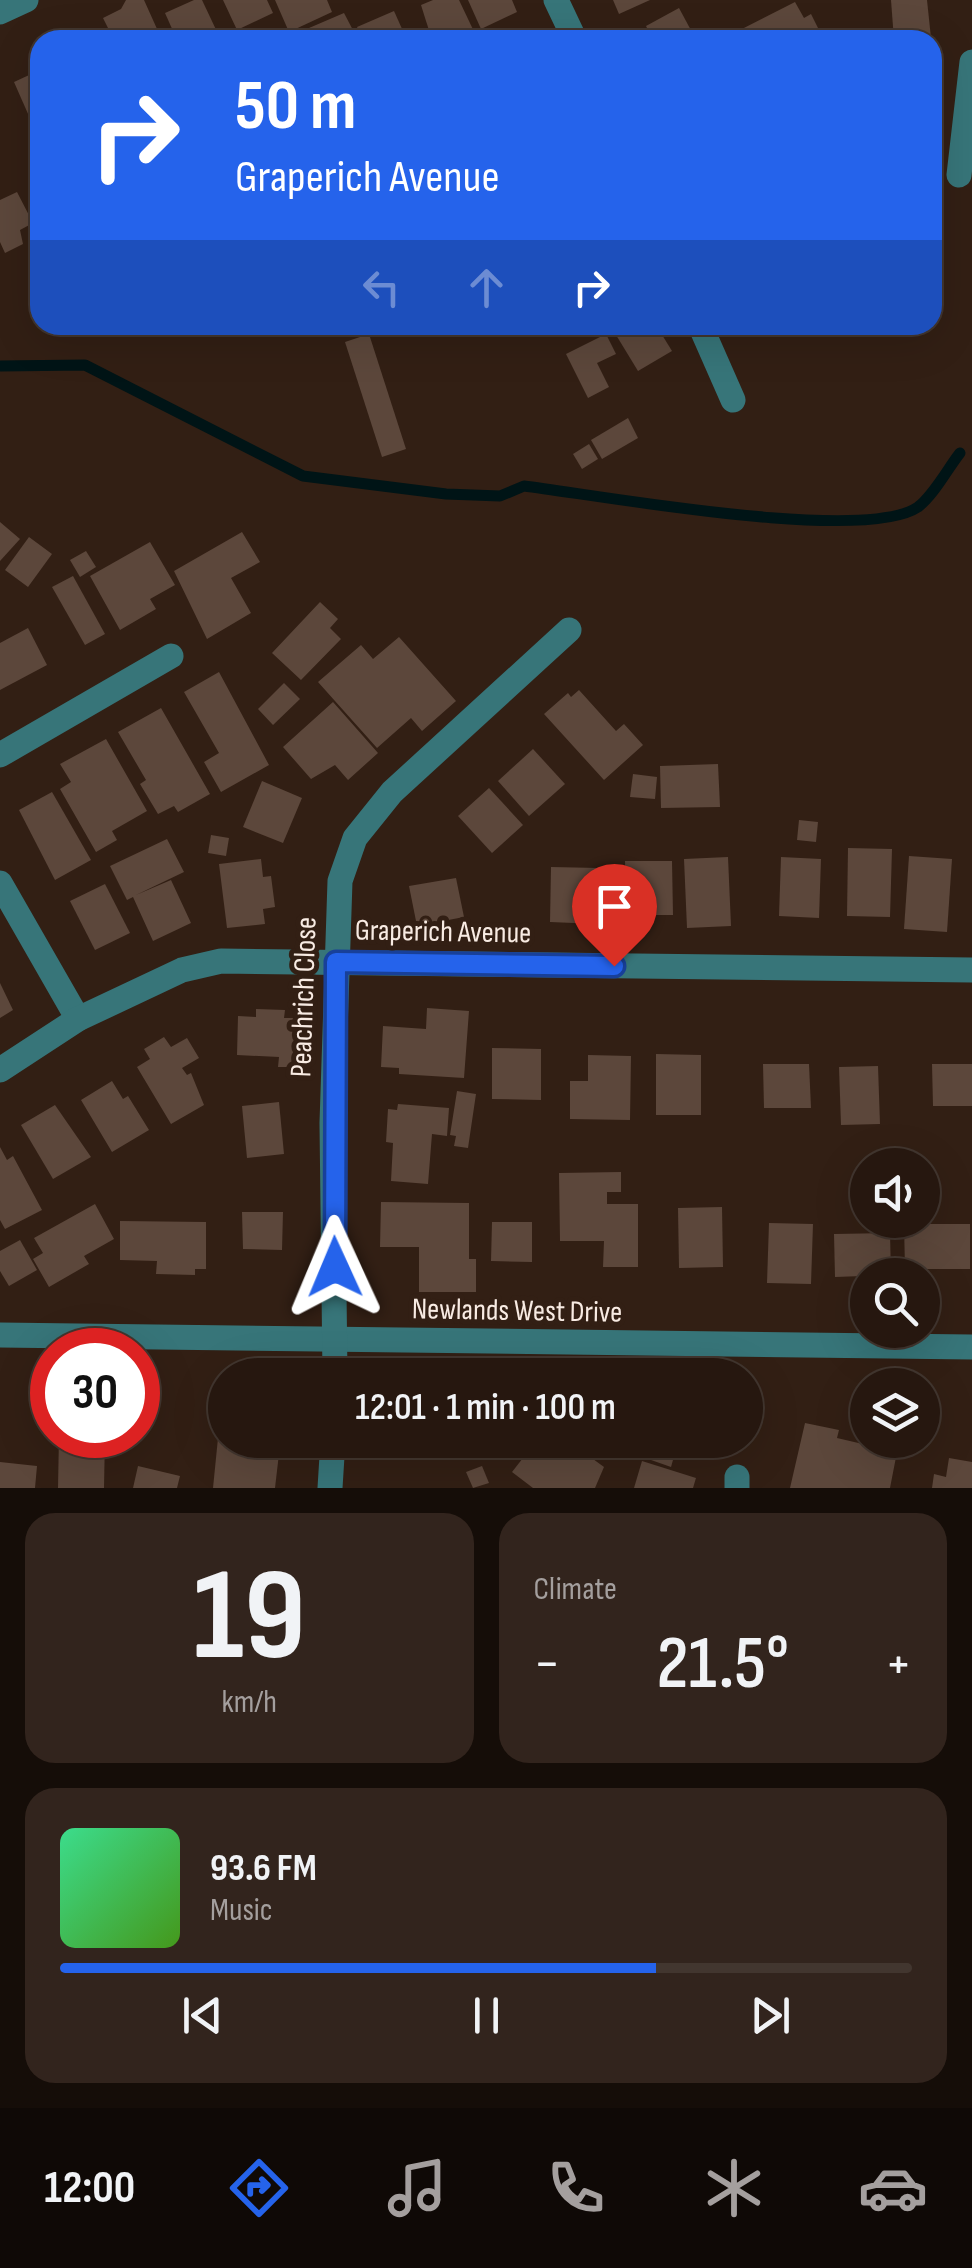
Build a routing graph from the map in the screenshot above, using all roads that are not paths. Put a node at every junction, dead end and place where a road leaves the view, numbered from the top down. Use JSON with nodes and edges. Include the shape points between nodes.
{"nodes":[{"id":1,"x":26,"y":0,"type":"edge"},
{"id":2,"x":556,"y":0,"type":"edge"},
{"id":3,"x":0,"y":12,"type":"edge"},
{"id":4,"x":570,"y":30,"type":"edge"},
{"id":5,"x":972,"y":62,"type":"edge"},
{"id":6,"x":959,"y":175,"type":"dead end"},
{"id":7,"x":704,"y":335,"type":"edge"},
{"id":8,"x":733,"y":400,"type":"dead end"},
{"id":9,"x":569,"y":630,"type":"dead end"},
{"id":10,"x":171,"y":656,"type":"dead end"},
{"id":11,"x":0,"y":755,"type":"edge"},
{"id":12,"x":0,"y":883,"type":"edge"},
{"id":13,"x":336,"y":962,"type":"junction"},
{"id":14,"x":972,"y":970,"type":"edge"},
{"id":15,"x":78,"y":1019,"type":"junction"},
{"id":16,"x":0,"y":1070,"type":"edge"},
{"id":17,"x":0,"y":1335,"type":"edge"},
{"id":18,"x":336,"y":1340,"type":"junction"},
{"id":19,"x":972,"y":1348,"type":"edge"},
{"id":20,"x":335,"y":1358,"type":"edge"},
{"id":21,"x":332,"y":1458,"type":"edge"},
{"id":22,"x":330,"y":1488,"type":"edge"}],
"edges":[{"from":1,"to":3,"type":"street"},
{"from":2,"to":4,"type":"street"},
{"from":5,"to":6,"type":"street"},
{"from":7,"to":8,"type":"street"},
{"from":9,"to":13,"type":"street","name":"Peachrich Close","via":[[392,792],[355,838],[340,881]]},
{"from":10,"to":11,"type":"street"},
{"from":12,"to":15,"type":"street"},
{"from":13,"to":14,"type":"street","name":"Graperich Avenue"},
{"from":13,"to":15,"type":"street","name":"Graperich Avenue","via":[[221,961],[182,970]]},
{"from":13,"to":18,"type":"street","name":"Peachrich Close"},
{"from":15,"to":16,"type":"street","name":"Graperich Avenue"},
{"from":17,"to":18,"type":"street","name":"Newlands West Drive"},
{"from":18,"to":19,"type":"street","name":"Newlands West Drive"},
{"from":18,"to":20,"type":"street","name":"Peachrich Close"},
{"from":21,"to":22,"type":"street"}]}
